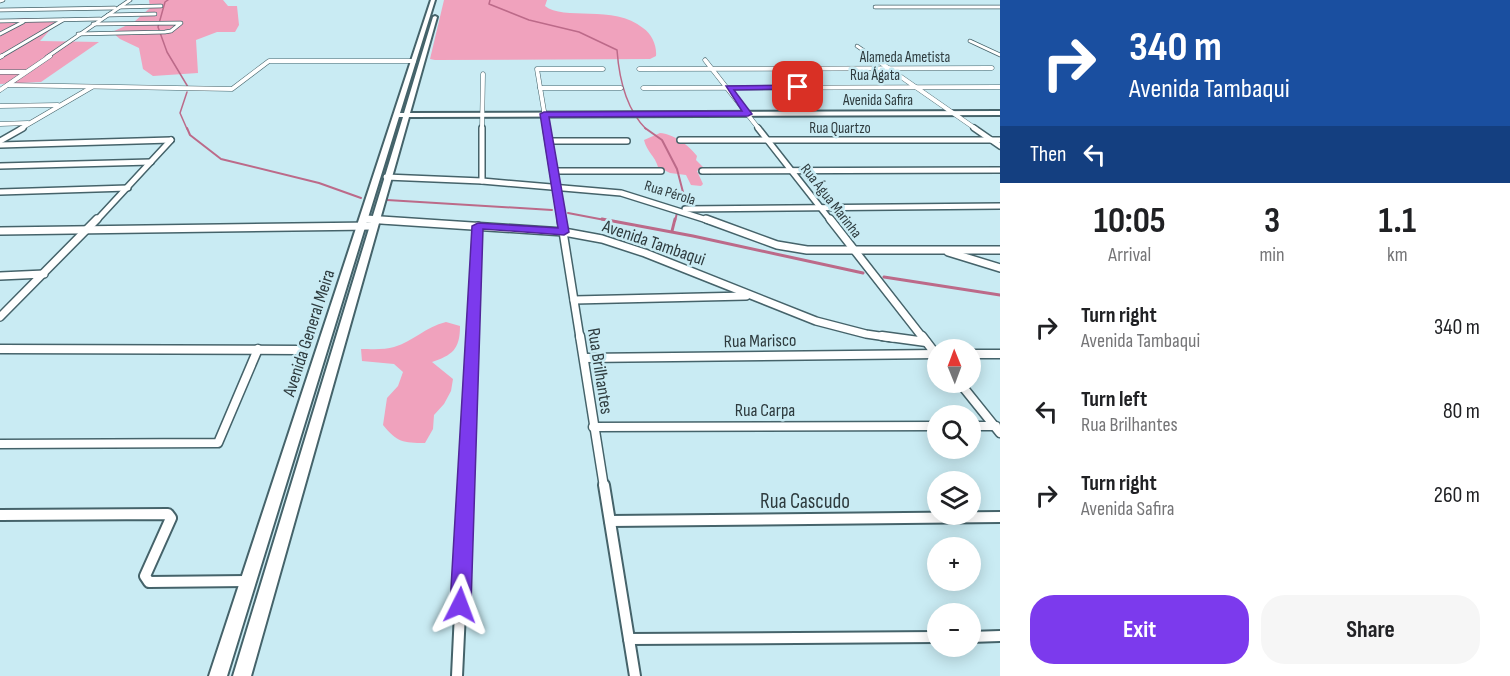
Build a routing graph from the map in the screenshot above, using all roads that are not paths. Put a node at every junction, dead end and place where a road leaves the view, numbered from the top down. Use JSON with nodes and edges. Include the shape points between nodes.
{"nodes":[{"id":1,"x":130,"y":0,"type":"edge"},
{"id":2,"x":433,"y":0,"type":"edge"},
{"id":3,"x":439,"y":0,"type":"edge"},
{"id":4,"x":901,"y":0,"type":"edge"},
{"id":5,"x":160,"y":6,"type":"dead end"},
{"id":6,"x":874,"y":7,"type":"dead end"},
{"id":7,"x":916,"y":7,"type":"junction"},
{"id":8,"x":998,"y":7,"type":"edge"},
{"id":9,"x":117,"y":8,"type":"junction"},
{"id":10,"x":0,"y":10,"type":"edge"},
{"id":11,"x":155,"y":14,"type":"dead end"},
{"id":12,"x":106,"y":15,"type":"junction"},
{"id":13,"x":100,"y":19,"type":"junction"},
{"id":14,"x":25,"y":20,"type":"junction"},
{"id":15,"x":64,"y":20,"type":"junction"},
{"id":16,"x":0,"y":21,"type":"edge"},
{"id":17,"x":93,"y":24,"type":"junction"},
{"id":18,"x":0,"y":34,"type":"edge"},
{"id":19,"x":78,"y":34,"type":"junction"},
{"id":20,"x":970,"y":41,"type":"dead end"},
{"id":21,"x":856,"y":46,"type":"dead end"},
{"id":22,"x":1000,"y":55,"type":"edge"},
{"id":23,"x":0,"y":57,"type":"edge"},
{"id":24,"x":705,"y":60,"type":"dead end"},
{"id":25,"x":418,"y":61,"type":"junction"},
{"id":26,"x":992,"y":68,"type":"dead end"},
{"id":27,"x":603,"y":69,"type":"dead end"},
{"id":28,"x":639,"y":69,"type":"dead end"},
{"id":29,"x":714,"y":69,"type":"junction"},
{"id":30,"x":889,"y":69,"type":"junction"},
{"id":31,"x":0,"y":72,"type":"edge"},
{"id":32,"x":25,"y":72,"type":"junction"},
{"id":33,"x":483,"y":74,"type":"dead end"},
{"id":34,"x":8,"y":85,"type":"junction"},
{"id":35,"x":92,"y":87,"type":"junction"},
{"id":36,"x":915,"y":87,"type":"junction"},
{"id":37,"x":1000,"y":87,"type":"edge"},
{"id":38,"x":540,"y":88,"type":"junction"},
{"id":39,"x":621,"y":88,"type":"dead end"},
{"id":40,"x":643,"y":88,"type":"dead end"},
{"id":41,"x":728,"y":88,"type":"junction"},
{"id":42,"x":0,"y":90,"type":"edge"},
{"id":43,"x":61,"y":105,"type":"junction"},
{"id":44,"x":0,"y":106,"type":"edge"},
{"id":45,"x":1000,"y":111,"type":"edge"},
{"id":46,"x":481,"y":112,"type":"junction"},
{"id":47,"x":544,"y":112,"type":"junction"},
{"id":48,"x":747,"y":112,"type":"junction"},
{"id":49,"x":952,"y":112,"type":"junction"},
{"id":50,"x":401,"y":113,"type":"junction"},
{"id":51,"x":29,"y":123,"type":"junction"},
{"id":52,"x":0,"y":124,"type":"edge"},
{"id":53,"x":680,"y":140,"type":"dead end"},
{"id":54,"x":767,"y":140,"type":"junction"},
{"id":55,"x":992,"y":140,"type":"junction"},
{"id":56,"x":1000,"y":140,"type":"edge"},
{"id":57,"x":548,"y":141,"type":"junction"},
{"id":58,"x":627,"y":141,"type":"dead end"},
{"id":59,"x":0,"y":143,"type":"edge"},
{"id":60,"x":1000,"y":146,"type":"edge"},
{"id":61,"x":151,"y":162,"type":"junction"},
{"id":62,"x":0,"y":166,"type":"edge"},
{"id":63,"x":790,"y":170,"type":"junction"},
{"id":64,"x":1000,"y":170,"type":"edge"},
{"id":65,"x":553,"y":171,"type":"junction"},
{"id":66,"x":661,"y":171,"type":"dead end"},
{"id":67,"x":702,"y":171,"type":"dead end"},
{"id":68,"x":386,"y":177,"type":"junction"},
{"id":69,"x":482,"y":181,"type":"junction"},
{"id":70,"x":555,"y":187,"type":"junction"},
{"id":71,"x":128,"y":188,"type":"junction"},
{"id":72,"x":0,"y":192,"type":"edge"},
{"id":73,"x":819,"y":206,"type":"junction"},
{"id":74,"x":1000,"y":206,"type":"edge"},
{"id":75,"x":681,"y":210,"type":"junction"},
{"id":76,"x":367,"y":223,"type":"junction"},
{"id":77,"x":478,"y":226,"type":"junction"},
{"id":78,"x":88,"y":229,"type":"junction"},
{"id":79,"x":0,"y":231,"type":"edge"},
{"id":80,"x":564,"y":232,"type":"junction"},
{"id":81,"x":852,"y":250,"type":"junction"},
{"id":82,"x":941,"y":250,"type":"junction"},
{"id":83,"x":1000,"y":250,"type":"edge"},
{"id":84,"x":1000,"y":268,"type":"edge"},
{"id":85,"x":44,"y":274,"type":"junction"},
{"id":86,"x":0,"y":276,"type":"edge"},
{"id":87,"x":751,"y":296,"type":"junction"},
{"id":88,"x":574,"y":300,"type":"junction"},
{"id":89,"x":0,"y":317,"type":"edge"},
{"id":90,"x":926,"y":342,"type":"joint"},
{"id":91,"x":258,"y":349,"type":"junction"},
{"id":92,"x":0,"y":350,"type":"edge"},
{"id":93,"x":311,"y":350,"type":"junction"},
{"id":94,"x":981,"y":354,"type":"edge"},
{"id":95,"x":1000,"y":354,"type":"edge"},
{"id":96,"x":927,"y":355,"type":"edge"},
{"id":97,"x":584,"y":358,"type":"junction"},
{"id":98,"x":968,"y":393,"type":"edge"},
{"id":99,"x":927,"y":426,"type":"edge"},
{"id":100,"x":593,"y":427,"type":"junction"},
{"id":101,"x":981,"y":427,"type":"edge"},
{"id":102,"x":998,"y":428,"type":"edge"},
{"id":103,"x":0,"y":444,"type":"edge"},
{"id":104,"x":0,"y":515,"type":"edge"},
{"id":105,"x":1000,"y":517,"type":"edge"},
{"id":106,"x":610,"y":520,"type":"junction"},
{"id":107,"x":247,"y":581,"type":"junction"},
{"id":108,"x":1000,"y":636,"type":"edge"},
{"id":109,"x":927,"y":637,"type":"edge"},
{"id":110,"x":981,"y":637,"type":"edge"},
{"id":111,"x":629,"y":639,"type":"junction"},
{"id":112,"x":218,"y":676,"type":"edge"},
{"id":113,"x":242,"y":676,"type":"edge"},
{"id":114,"x":457,"y":676,"type":"edge"},
{"id":115,"x":635,"y":676,"type":"edge"}],
"edges":[{"from":1,"to":9,"type":"street"},
{"from":2,"to":25,"type":"main road","name":"Avenida General Meira"},
{"from":3,"to":25,"type":"main road","name":"Avenida General Meira"},
{"from":4,"to":7,"type":"street"},
{"from":5,"to":9,"type":"street"},
{"from":6,"to":7,"type":"street"},
{"from":7,"to":8,"type":"street"},
{"from":9,"to":10,"type":"street"},
{"from":9,"to":12,"type":"street"},
{"from":11,"to":12,"type":"street"},
{"from":12,"to":13,"type":"street"},
{"from":13,"to":15,"type":"street"},
{"from":13,"to":17,"type":"street"},
{"from":14,"to":15,"type":"street"},
{"from":14,"to":16,"type":"street"},
{"from":14,"to":18,"type":"street"},
{"from":15,"to":23,"type":"street"},
{"from":17,"to":19,"type":"street"},
{"from":17,"to":19,"type":"street","via":[[181,23],[165,32]]},
{"from":19,"to":32,"type":"street"},
{"from":20,"to":22,"type":"street"},
{"from":21,"to":30,"type":"street"},
{"from":24,"to":29,"type":"street","name":"Rua Água Marinha"},
{"from":25,"to":35,"type":"street","via":[[269,61],[231,89]]},
{"from":25,"to":50,"type":"main road","name":"Avenida General Meira"},
{"from":26,"to":30,"type":"street","name":"Alameda Ametista"},
{"from":27,"to":38,"type":"street","name":"Rua Brilhantes","via":[[537,69]]},
{"from":28,"to":29,"type":"street","name":"Alameda Ametista"},
{"from":29,"to":30,"type":"street","name":"Alameda Ametista"},
{"from":29,"to":41,"type":"street","name":"Rua Água Marinha"},
{"from":30,"to":36,"type":"street"},
{"from":31,"to":32,"type":"street"},
{"from":32,"to":34,"type":"street"},
{"from":33,"to":46,"type":"street"},
{"from":34,"to":35,"type":"street"},
{"from":34,"to":42,"type":"street"},
{"from":35,"to":43,"type":"street"},
{"from":36,"to":37,"type":"street","name":"Rua Ágata"},
{"from":36,"to":41,"type":"street","name":"Rua Ágata"},
{"from":36,"to":49,"type":"street"},
{"from":38,"to":39,"type":"street"},
{"from":38,"to":47,"type":"street","name":"Rua Brilhantes"},
{"from":40,"to":41,"type":"street","name":"Rua Ágata"},
{"from":41,"to":48,"type":"street","name":"Rua Água Marinha"},
{"from":43,"to":44,"type":"street"},
{"from":43,"to":51,"type":"street"},
{"from":45,"to":49,"type":"main road","name":"Avenida Safira"},
{"from":46,"to":47,"type":"main road","name":"Avenida Safira"},
{"from":46,"to":50,"type":"main road","name":"Avenida Safira"},
{"from":46,"to":69,"type":"street"},
{"from":47,"to":48,"type":"main road","name":"Avenida Safira"},
{"from":47,"to":57,"type":"street","name":"Rua Brilhantes"},
{"from":48,"to":49,"type":"main road","name":"Avenida Safira"},
{"from":48,"to":54,"type":"street","name":"Rua Água Marinha"},
{"from":49,"to":55,"type":"street"},
{"from":50,"to":68,"type":"main road","name":"Avenida General Meira"},
{"from":50,"to":76,"type":"main road","name":"Avenida General Meira"},
{"from":51,"to":52,"type":"street"},
{"from":51,"to":59,"type":"street"},
{"from":53,"to":54,"type":"street","name":"Rua Quartzo"},
{"from":54,"to":55,"type":"street","name":"Rua Quartzo"},
{"from":54,"to":63,"type":"street","name":"Rua Água Marinha"},
{"from":55,"to":56,"type":"street","name":"Rua Quartzo"},
{"from":55,"to":60,"type":"street"},
{"from":57,"to":58,"type":"street"},
{"from":57,"to":65,"type":"street","name":"Rua Brilhantes"},
{"from":59,"to":61,"type":"street","via":[[171,140]]},
{"from":61,"to":62,"type":"street"},
{"from":61,"to":71,"type":"street"},
{"from":63,"to":64,"type":"street"},
{"from":63,"to":67,"type":"street"},
{"from":63,"to":73,"type":"street","name":"Rua Água Marinha"},
{"from":65,"to":66,"type":"street"},
{"from":65,"to":70,"type":"street","name":"Rua Brilhantes"},
{"from":68,"to":69,"type":"street","name":"Rua Pérola"},
{"from":68,"to":76,"type":"main road","name":"Avenida General Meira"},
{"from":69,"to":70,"type":"street","name":"Rua Pérola"},
{"from":70,"to":75,"type":"street","name":"Rua Pérola","via":[[621,194]]},
{"from":70,"to":80,"type":"street","name":"Rua Brilhantes"},
{"from":71,"to":72,"type":"street"},
{"from":71,"to":78,"type":"street"},
{"from":73,"to":74,"type":"street"},
{"from":73,"to":75,"type":"street"},
{"from":73,"to":81,"type":"street","name":"Rua Água Marinha"},
{"from":75,"to":81,"type":"street","name":"Rua Pérola","via":[[777,245]]},
{"from":76,"to":77,"type":"street","name":"Avenida Tambaqui"},
{"from":76,"to":78,"type":"street","name":"Avenida Tambaqui"},
{"from":76,"to":93,"type":"main road","name":"Avenida General Meira"},
{"from":76,"to":113,"type":"main road","name":"Avenida General Meira"},
{"from":77,"to":80,"type":"street","name":"Avenida Tambaqui"},
{"from":77,"to":114,"type":"street"},
{"from":78,"to":79,"type":"street","name":"Avenida Tambaqui"},
{"from":78,"to":85,"type":"street"},
{"from":80,"to":87,"type":"street","name":"Avenida Tambaqui","via":[[645,253]]},
{"from":80,"to":88,"type":"street","name":"Rua Brilhantes"},
{"from":81,"to":82,"type":"street","name":"Rua Pérola"},
{"from":81,"to":90,"type":"street","name":"Rua Água Marinha"},
{"from":82,"to":83,"type":"street","name":"Rua Pérola"},
{"from":82,"to":84,"type":"street"},
{"from":85,"to":86,"type":"street"},
{"from":85,"to":89,"type":"street"},
{"from":87,"to":88,"type":"street"},
{"from":87,"to":90,"type":"street","name":"Avenida Tambaqui","via":[[826,324]]},
{"from":88,"to":97,"type":"street","name":"Rua Brilhantes"},
{"from":91,"to":92,"type":"street"},
{"from":91,"to":93,"type":"street"},
{"from":91,"to":103,"type":"street","via":[[218,443]]},
{"from":93,"to":107,"type":"main road","name":"Avenida General Meira"},
{"from":94,"to":95,"type":"street"},
{"from":96,"to":97,"type":"street","name":"Rua Marisco"},
{"from":97,"to":100,"type":"street","name":"Rua Brilhantes"},
{"from":98,"to":102,"type":"street"},
{"from":99,"to":100,"type":"street","name":"Rua Carpa"},
{"from":100,"to":106,"type":"street","name":"Rua Brilhantes"},
{"from":101,"to":102,"type":"street"},
{"from":104,"to":107,"type":"street","via":[[168,514],[171,518],[145,576],[149,582]]},
{"from":105,"to":106,"type":"street","name":"Rua Cascudo"},
{"from":106,"to":111,"type":"street","name":"Rua Brilhantes"},
{"from":107,"to":112,"type":"main road","name":"Avenida General Meira"},
{"from":108,"to":110,"type":"street"},
{"from":109,"to":111,"type":"street"},
{"from":111,"to":115,"type":"street","name":"Rua Brilhantes"}]}
